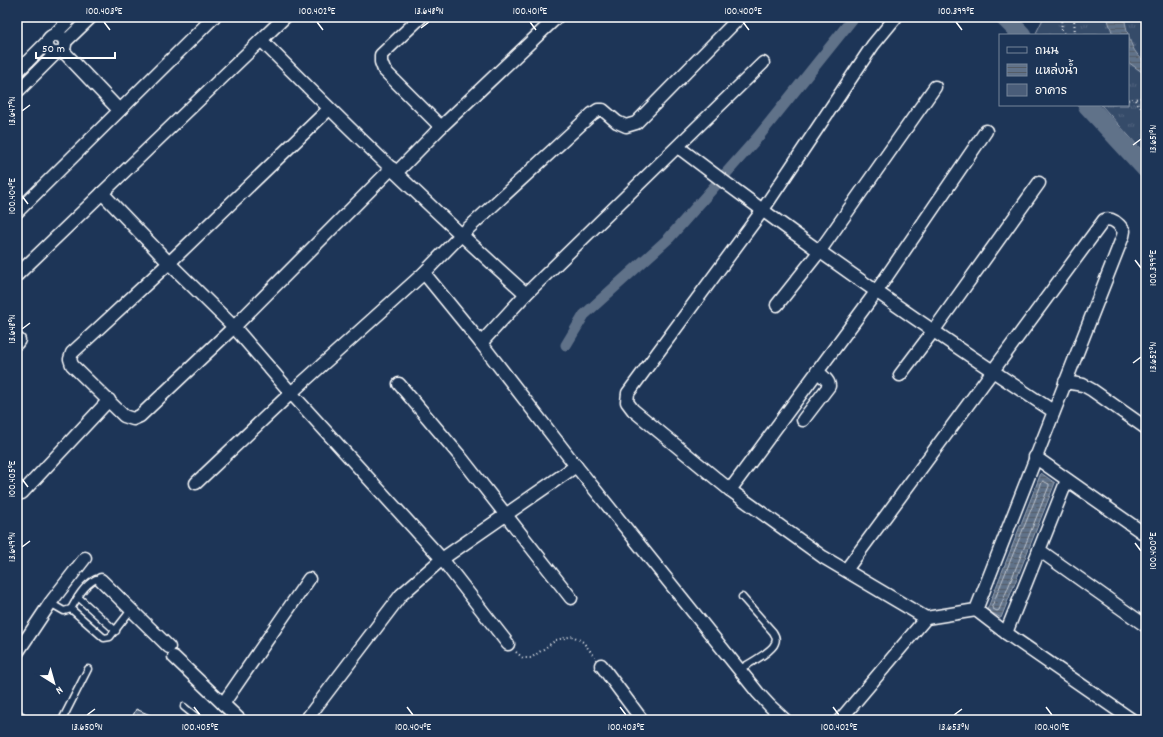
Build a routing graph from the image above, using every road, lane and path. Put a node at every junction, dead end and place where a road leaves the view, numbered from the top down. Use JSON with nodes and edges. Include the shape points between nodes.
{"nodes":[{"id":1,"x":72,"y":17,"type":"edge"},
{"id":2,"x":91,"y":17,"type":"edge"},
{"id":3,"x":214,"y":17,"type":"edge"},
{"id":4,"x":285,"y":17,"type":"edge"},
{"id":5,"x":421,"y":17,"type":"edge"},
{"id":6,"x":557,"y":17,"type":"edge"},
{"id":7,"x":740,"y":17,"type":"edge"},
{"id":8,"x":896,"y":17,"type":"edge"},
{"id":9,"x":1061,"y":17,"type":"edge"},
{"id":10,"x":1074,"y":17,"type":"edge"},
{"id":11,"x":1064,"y":34,"type":"edge"},
{"id":12,"x":1075,"y":34,"type":"edge"},
{"id":13,"x":50,"y":39,"type":"junction"},
{"id":14,"x":261,"y":40,"type":"junction"},
{"id":15,"x":61,"y":49,"type":"junction"},
{"id":16,"x":763,"y":64,"type":"dead end"},
{"id":17,"x":17,"y":72,"type":"edge"},
{"id":18,"x":935,"y":87,"type":"dead end"},
{"id":19,"x":17,"y":92,"type":"edge"},
{"id":20,"x":1146,"y":94,"type":"edge"},
{"id":21,"x":1129,"y":100,"type":"edge"},
{"id":22,"x":1135,"y":100,"type":"junction"},
{"id":23,"x":329,"y":109,"type":"junction"},
{"id":24,"x":119,"y":110,"type":"junction"},
{"id":25,"x":1146,"y":114,"type":"edge"},
{"id":26,"x":442,"y":127,"type":"junction"},
{"id":27,"x":986,"y":131,"type":"dead end"},
{"id":28,"x":678,"y":147,"type":"junction"},
{"id":29,"x":394,"y":170,"type":"junction"},
{"id":30,"x":1039,"y":183,"type":"dead end"},
{"id":31,"x":102,"y":193,"type":"junction"},
{"id":32,"x":762,"y":211,"type":"junction"},
{"id":33,"x":17,"y":212,"type":"edge"},
{"id":34,"x":461,"y":235,"type":"junction"},
{"id":35,"x":819,"y":252,"type":"junction"},
{"id":36,"x":169,"y":263,"type":"junction"},
{"id":37,"x":424,"y":273,"type":"junction"},
{"id":38,"x":17,"y":275,"type":"edge"},
{"id":39,"x":876,"y":292,"type":"junction"},
{"id":40,"x":526,"y":294,"type":"junction"},
{"id":41,"x":777,"y":305,"type":"dead end"},
{"id":42,"x":234,"y":327,"type":"junction"},
{"id":43,"x":934,"y":330,"type":"junction"},
{"id":44,"x":481,"y":343,"type":"junction"},
{"id":45,"x":817,"y":371,"type":"junction"},
{"id":46,"x":993,"y":372,"type":"junction"},
{"id":47,"x":900,"y":375,"type":"dead end"},
{"id":48,"x":1065,"y":382,"type":"junction"},
{"id":49,"x":399,"y":384,"type":"dead end"},
{"id":50,"x":291,"y":393,"type":"junction"},
{"id":51,"x":109,"y":400,"type":"junction"},
{"id":52,"x":1053,"y":411,"type":"junction"},
{"id":53,"x":803,"y":420,"type":"dead end"},
{"id":54,"x":1146,"y":428,"type":"edge"},
{"id":55,"x":1035,"y":458,"type":"junction"},
{"id":56,"x":576,"y":466,"type":"junction"},
{"id":57,"x":1067,"y":480,"type":"junction"},
{"id":58,"x":196,"y":483,"type":"dead end"},
{"id":59,"x":730,"y":490,"type":"junction"},
{"id":60,"x":22,"y":493,"type":"dead end"},
{"id":61,"x":506,"y":514,"type":"junction"},
{"id":62,"x":1146,"y":535,"type":"edge"},
{"id":63,"x":1039,"y":550,"type":"junction"},
{"id":64,"x":85,"y":558,"type":"dead end"},
{"id":65,"x":442,"y":560,"type":"junction"},
{"id":66,"x":846,"y":570,"type":"junction"},
{"id":67,"x":309,"y":579,"type":"dead end"},
{"id":68,"x":101,"y":580,"type":"joint"},
{"id":69,"x":78,"y":596,"type":"junction"},
{"id":70,"x":742,"y":597,"type":"dead end"},
{"id":71,"x":571,"y":598,"type":"dead end"},
{"id":72,"x":50,"y":603,"type":"junction"},
{"id":73,"x":71,"y":609,"type":"junction"},
{"id":74,"x":131,"y":610,"type":"junction"},
{"id":75,"x":976,"y":610,"type":"junction"},
{"id":76,"x":926,"y":618,"type":"junction"},
{"id":77,"x":1146,"y":626,"type":"edge"},
{"id":78,"x":116,"y":631,"type":"junction"},
{"id":79,"x":1006,"y":633,"type":"junction"},
{"id":80,"x":508,"y":644,"type":"joint"},
{"id":81,"x":17,"y":653,"type":"edge"},
{"id":82,"x":600,"y":665,"type":"joint"},
{"id":83,"x":88,"y":669,"type":"dead end"},
{"id":84,"x":740,"y":669,"type":"junction"},
{"id":85,"x":223,"y":704,"type":"junction"},
{"id":86,"x":184,"y":706,"type":"dead end"},
{"id":87,"x":62,"y":720,"type":"edge"},
{"id":88,"x":200,"y":720,"type":"edge"},
{"id":89,"x":240,"y":720,"type":"edge"},
{"id":90,"x":306,"y":720,"type":"edge"},
{"id":91,"x":642,"y":720,"type":"edge"},
{"id":92,"x":784,"y":720,"type":"edge"},
{"id":93,"x":840,"y":720,"type":"edge"},
{"id":94,"x":1132,"y":720,"type":"edge"}],
"edges":[{"from":1,"to":13,"type":"street"},
{"from":2,"to":15,"type":"street"},
{"from":3,"to":24,"type":"street"},
{"from":4,"to":14,"type":"street"},
{"from":5,"to":26,"type":"street","via":[[382,55],[381,62],[384,70]]},
{"from":6,"to":26,"type":"street"},
{"from":7,"to":34,"type":"street","via":[[636,123],[626,126],[603,110],[598,110]]},
{"from":8,"to":32,"type":"street","via":[[872,46]]},
{"from":9,"to":11,"type":"path"},
{"from":10,"to":12,"type":"path"},
{"from":13,"to":15,"type":"street","via":[[59,36]]},
{"from":13,"to":15,"type":"street","via":[[49,52]]},
{"from":13,"to":17,"type":"street"},
{"from":14,"to":23,"type":"street"},
{"from":14,"to":31,"type":"street"},
{"from":15,"to":19,"type":"street"},
{"from":15,"to":24,"type":"street"},
{"from":16,"to":28,"type":"street"},
{"from":18,"to":35,"type":"street"},
{"from":20,"to":22,"type":"path"},
{"from":21,"to":22,"type":"path"},
{"from":22,"to":25,"type":"path"},
{"from":23,"to":29,"type":"street"},
{"from":23,"to":36,"type":"street"},
{"from":24,"to":33,"type":"street"},
{"from":26,"to":29,"type":"street"},
{"from":27,"to":39,"type":"street"},
{"from":28,"to":32,"type":"street"},
{"from":28,"to":40,"type":"street"},
{"from":29,"to":34,"type":"street"},
{"from":29,"to":42,"type":"street"},
{"from":30,"to":43,"type":"street"},
{"from":31,"to":36,"type":"street"},
{"from":31,"to":38,"type":"street"},
{"from":32,"to":35,"type":"street"},
{"from":32,"to":59,"type":"street","via":[[628,394],[627,402],[633,410]]},
{"from":34,"to":37,"type":"street"},
{"from":34,"to":40,"type":"street"},
{"from":35,"to":39,"type":"street"},
{"from":35,"to":41,"type":"street"},
{"from":36,"to":42,"type":"street"},
{"from":36,"to":51,"type":"street","via":[[72,353],[72,365]]},
{"from":37,"to":44,"type":"street"},
{"from":37,"to":50,"type":"street"},
{"from":39,"to":43,"type":"street"},
{"from":39,"to":45,"type":"street"},
{"from":40,"to":44,"type":"street"},
{"from":42,"to":50,"type":"street"},
{"from":42,"to":51,"type":"street","via":[[140,416],[133,419],[124,416]]},
{"from":43,"to":46,"type":"street"},
{"from":43,"to":47,"type":"street"},
{"from":44,"to":56,"type":"street"},
{"from":45,"to":53,"type":"street","via":[[829,386]]},
{"from":45,"to":59,"type":"street"},
{"from":46,"to":48,"type":"street","via":[[1104,220],[1108,218],[1121,227],[1124,231],[1123,236]]},
{"from":46,"to":52,"type":"street"},
{"from":46,"to":66,"type":"street"},
{"from":48,"to":52,"type":"street"},
{"from":48,"to":54,"type":"street","via":[[1092,390]]},
{"from":49,"to":61,"type":"street"},
{"from":50,"to":58,"type":"street"},
{"from":50,"to":65,"type":"street"},
{"from":51,"to":60,"type":"street"},
{"from":52,"to":55,"type":"street"},
{"from":55,"to":57,"type":"street"},
{"from":55,"to":75,"type":"street"},
{"from":56,"to":61,"type":"street"},
{"from":56,"to":84,"type":"street"},
{"from":57,"to":62,"type":"street"},
{"from":57,"to":63,"type":"street"},
{"from":59,"to":66,"type":"street","via":[[823,557]]},
{"from":61,"to":65,"type":"street"},
{"from":61,"to":71,"type":"street"},
{"from":63,"to":77,"type":"street"},
{"from":63,"to":79,"type":"street"},
{"from":64,"to":72,"type":"street"},
{"from":65,"to":80,"type":"street"},
{"from":65,"to":90,"type":"street","via":[[401,594]]},
{"from":66,"to":76,"type":"street"},
{"from":67,"to":85,"type":"street"},
{"from":68,"to":69,"type":"lane","via":[[91,582]]},
{"from":68,"to":74,"type":"street"},
{"from":69,"to":73,"type":"lane"},
{"from":69,"to":78,"type":"lane"},
{"from":70,"to":84,"type":"lane","via":[[773,632],[776,642],[772,648]]},
{"from":72,"to":73,"type":"lane","via":[[64,611]]},
{"from":72,"to":81,"type":"street"},
{"from":73,"to":78,"type":"lane","via":[[104,638],[110,638]]},
{"from":74,"to":78,"type":"lane"},
{"from":74,"to":85,"type":"street"},
{"from":75,"to":76,"type":"street"},
{"from":75,"to":79,"type":"street"},
{"from":76,"to":93,"type":"street"},
{"from":79,"to":94,"type":"street"},
{"from":80,"to":82,"type":"path","via":[[522,658],[531,658],[556,640],[573,636],[583,642]]},
{"from":82,"to":91,"type":"street"},
{"from":83,"to":87,"type":"lane"},
{"from":84,"to":92,"type":"street"},
{"from":85,"to":89,"type":"street"},
{"from":86,"to":88,"type":"lane"}]}
